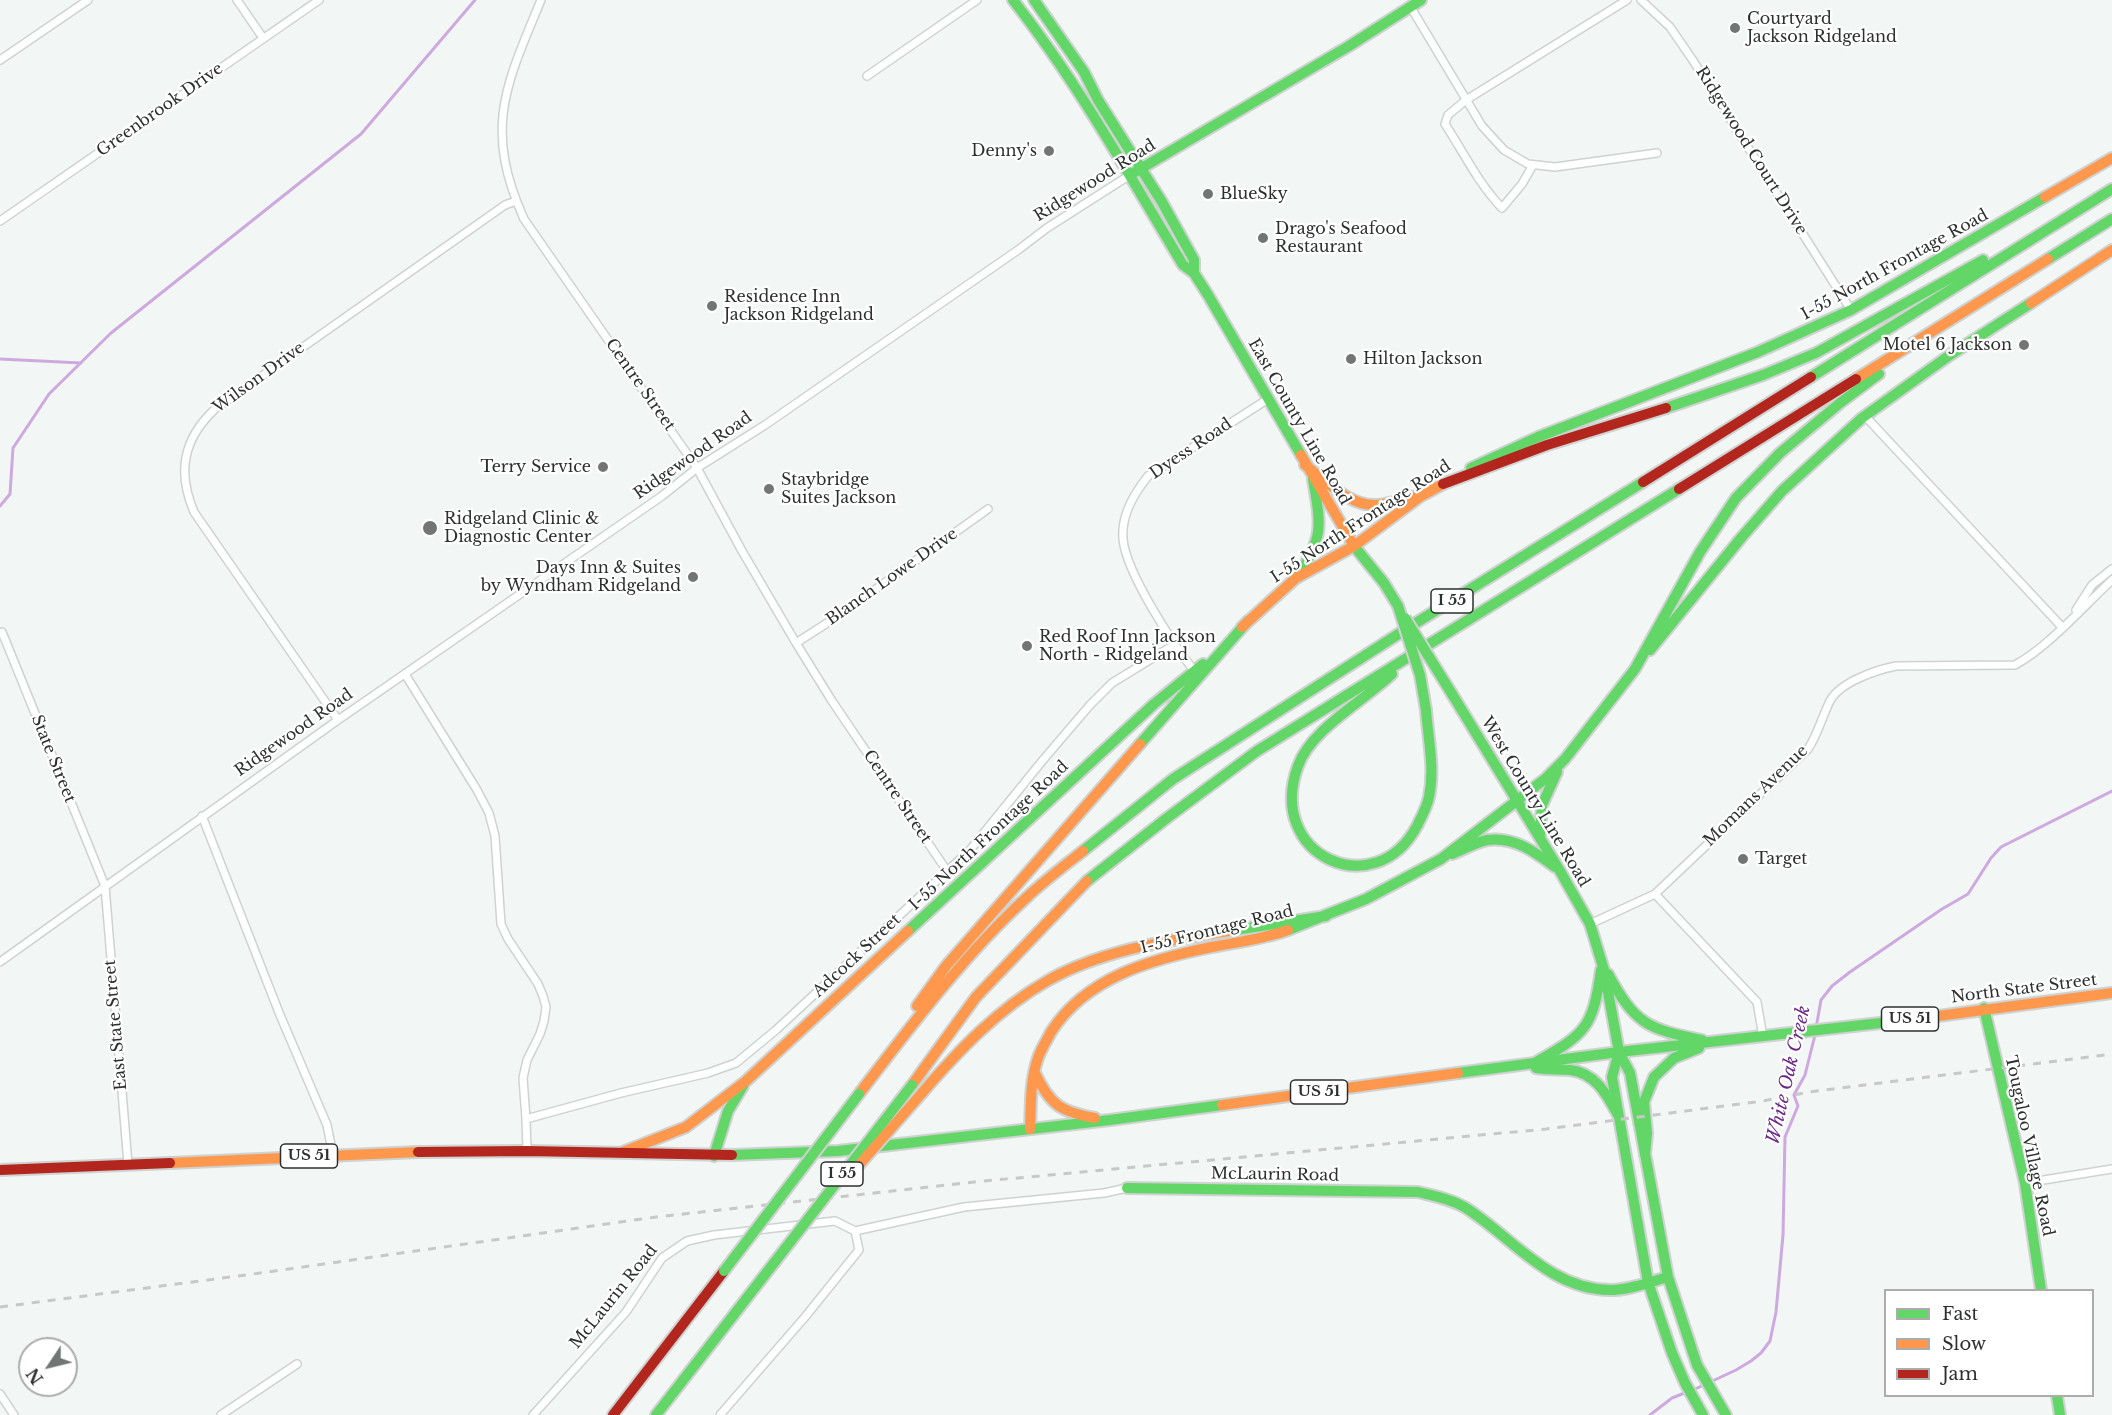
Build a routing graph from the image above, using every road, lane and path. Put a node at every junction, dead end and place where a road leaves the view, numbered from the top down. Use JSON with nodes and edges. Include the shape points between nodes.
{"nodes":[{"id":1,"x":88,"y":0,"type":"edge"},
{"id":2,"x":237,"y":0,"type":"edge"},
{"id":3,"x":320,"y":0,"type":"edge"},
{"id":4,"x":542,"y":0,"type":"edge"},
{"id":5,"x":977,"y":0,"type":"edge"},
{"id":6,"x":1013,"y":0,"type":"edge"},
{"id":7,"x":1034,"y":0,"type":"edge"},
{"id":8,"x":1421,"y":0,"type":"edge"},
{"id":9,"x":1628,"y":0,"type":"edge"},
{"id":10,"x":1641,"y":0,"type":"edge"},
{"id":11,"x":1410,"y":6,"type":"junction"},
{"id":12,"x":263,"y":38,"type":"junction"},
{"id":13,"x":0,"y":60,"type":"edge"},
{"id":14,"x":867,"y":75,"type":"dead end"},
{"id":15,"x":1466,"y":100,"type":"junction"},
{"id":16,"x":1657,"y":153,"type":"dead end"},
{"id":17,"x":2112,"y":158,"type":"edge"},
{"id":18,"x":1533,"y":165,"type":"junction"},
{"id":19,"x":1141,"y":169,"type":"junction"},
{"id":20,"x":1130,"y":175,"type":"junction"},
{"id":21,"x":2112,"y":189,"type":"edge"},
{"id":22,"x":516,"y":201,"type":"junction"},
{"id":23,"x":2112,"y":219,"type":"edge"},
{"id":24,"x":0,"y":221,"type":"edge"},
{"id":25,"x":2047,"y":229,"type":"junction"},
{"id":26,"x":2112,"y":250,"type":"edge"},
{"id":27,"x":1194,"y":273,"type":"junction"},
{"id":28,"x":1979,"y":302,"type":"junction"},
{"id":29,"x":1851,"y":310,"type":"junction"},
{"id":30,"x":1268,"y":399,"type":"junction"},
{"id":31,"x":1865,"y":416,"type":"junction"},
{"id":32,"x":1305,"y":465,"type":"junction"},
{"id":33,"x":697,"y":468,"type":"junction"},
{"id":34,"x":1313,"y":479,"type":"junction"},
{"id":35,"x":1443,"y":484,"type":"junction"},
{"id":36,"x":1421,"y":496,"type":"junction"},
{"id":37,"x":988,"y":509,"type":"dead end"},
{"id":38,"x":1353,"y":546,"type":"junction"},
{"id":39,"x":2112,"y":569,"type":"edge"},
{"id":40,"x":1296,"y":578,"type":"junction"},
{"id":41,"x":2112,"y":580,"type":"edge"},
{"id":42,"x":1384,"y":584,"type":"joint"},
{"id":43,"x":1398,"y":606,"type":"junction"},
{"id":44,"x":2074,"y":615,"type":"junction"},
{"id":45,"x":1248,"y":621,"type":"junction"},
{"id":46,"x":2062,"y":627,"type":"junction"},
{"id":47,"x":2,"y":632,"type":"dead end"},
{"id":48,"x":796,"y":643,"type":"junction"},
{"id":49,"x":1174,"y":645,"type":"junction"},
{"id":50,"x":1407,"y":659,"type":"junction"},
{"id":51,"x":1635,"y":669,"type":"junction"},
{"id":52,"x":1195,"y":672,"type":"junction"},
{"id":53,"x":405,"y":674,"type":"junction"},
{"id":54,"x":338,"y":720,"type":"junction"},
{"id":55,"x":1565,"y":759,"type":"junction"},
{"id":56,"x":1516,"y":800,"type":"junction"},
{"id":57,"x":202,"y":816,"type":"junction"},
{"id":58,"x":1540,"y":838,"type":"junction"},
{"id":59,"x":1441,"y":859,"type":"junction"},
{"id":60,"x":947,"y":871,"type":"junction"},
{"id":61,"x":1560,"y":871,"type":"junction"},
{"id":62,"x":105,"y":886,"type":"junction"},
{"id":63,"x":1655,"y":894,"type":"junction"},
{"id":64,"x":1326,"y":916,"type":"junction"},
{"id":65,"x":1590,"y":924,"type":"junction"},
{"id":66,"x":1602,"y":961,"type":"junction"},
{"id":67,"x":0,"y":962,"type":"edge"},
{"id":68,"x":2112,"y":993,"type":"edge"},
{"id":69,"x":1983,"y":1008,"type":"junction"},
{"id":70,"x":1763,"y":1037,"type":"junction"},
{"id":71,"x":1714,"y":1042,"type":"junction"},
{"id":72,"x":1619,"y":1052,"type":"junction"},
{"id":73,"x":1527,"y":1066,"type":"junction"},
{"id":74,"x":1035,"y":1073,"type":"junction"},
{"id":75,"x":746,"y":1081,"type":"junction"},
{"id":76,"x":862,"y":1090,"type":"junction"},
{"id":77,"x":1618,"y":1115,"type":"junction"},
{"id":78,"x":526,"y":1119,"type":"junction"},
{"id":79,"x":1110,"y":1120,"type":"junction"},
{"id":80,"x":1030,"y":1130,"type":"junction"},
{"id":81,"x":527,"y":1151,"type":"junction"},
{"id":82,"x":617,"y":1154,"type":"junction"},
{"id":83,"x":333,"y":1155,"type":"junction"},
{"id":84,"x":1645,"y":1155,"type":"junction"},
{"id":85,"x":714,"y":1156,"type":"junction"},
{"id":86,"x":128,"y":1164,"type":"junction"},
{"id":87,"x":2112,"y":1169,"type":"edge"},
{"id":88,"x":0,"y":1170,"type":"edge"},
{"id":89,"x":2025,"y":1184,"type":"junction"},
{"id":90,"x":1127,"y":1188,"type":"joint"},
{"id":91,"x":808,"y":1217,"type":"junction"},
{"id":92,"x":855,"y":1231,"type":"junction"},
{"id":93,"x":1668,"y":1277,"type":"junction"},
{"id":94,"x":1648,"y":1282,"type":"junction"},
{"id":95,"x":2041,"y":1289,"type":"edge"},
{"id":96,"x":297,"y":1364,"type":"dead end"},
{"id":97,"x":0,"y":1394,"type":"edge"},
{"id":98,"x":2057,"y":1397,"type":"edge"},
{"id":99,"x":613,"y":1414,"type":"edge"},
{"id":100,"x":14,"y":1415,"type":"edge"},
{"id":101,"x":221,"y":1415,"type":"edge"},
{"id":102,"x":533,"y":1415,"type":"edge"},
{"id":103,"x":656,"y":1415,"type":"edge"},
{"id":104,"x":720,"y":1415,"type":"edge"},
{"id":105,"x":1703,"y":1415,"type":"edge"},
{"id":106,"x":1726,"y":1415,"type":"edge"},
{"id":107,"x":2060,"y":1415,"type":"edge"}],
"edges":[{"from":1,"to":13,"type":"street"},
{"from":2,"to":12,"type":"street"},
{"from":3,"to":12,"type":"street","name":"Greenbrook Drive"},
{"from":4,"to":22,"type":"street","name":"Centre Street","via":[[517,57],[503,106],[504,157]]},
{"from":5,"to":14,"type":"street"},
{"from":6,"to":20,"type":"main road","name":"East County Line Road","via":[[1047,45]]},
{"from":7,"to":19,"type":"main road","name":"East County Line Road","via":[[1084,72]]},
{"from":8,"to":11,"type":"main road","name":"Ridgewood Road"},
{"from":9,"to":15,"type":"street"},
{"from":10,"to":29,"type":"street","name":"Ridgewood Court Drive","via":[[1670,27],[1692,58]]},
{"from":11,"to":15,"type":"street"},
{"from":11,"to":19,"type":"main road","name":"Ridgewood Road"},
{"from":12,"to":24,"type":"street","name":"Greenbrook Drive"},
{"from":15,"to":18,"type":"street","via":[[1504,150]]},
{"from":15,"to":18,"type":"street","via":[[1448,115],[1445,124],[1468,164],[1502,208]]},
{"from":16,"to":18,"type":"street","via":[[1555,167]]},
{"from":17,"to":29,"type":"main road","name":"I-55 North Frontage Road"},
{"from":19,"to":20,"type":"main road","name":"Ridgewood Road"},
{"from":19,"to":27,"type":"main road","name":"East County Line Road","via":[[1194,260]]},
{"from":20,"to":27,"type":"main road","name":"East County Line Road","via":[[1183,265]]},
{"from":20,"to":33,"type":"street","name":"Ridgewood Road"},
{"from":21,"to":25,"type":"main road","number":"I 55"},
{"from":22,"to":33,"type":"street","name":"Centre Street","via":[[542,246]]},
{"from":22,"to":54,"type":"street","name":"Wilson Drive","via":[[215,409],[202,421],[188,448],[184,475],[194,512]]},
{"from":23,"to":28,"type":"main road","number":"I 55"},
{"from":25,"to":35,"type":"main road","via":[[1943,280],[1853,334],[1793,364]]},
{"from":25,"to":76,"type":"main road","number":"I 55","via":[[1173,779],[1026,898],[969,957]]},
{"from":26,"to":31,"type":"main road","via":[[1950,355]]},
{"from":27,"to":30,"type":"main road","name":"East County Line Road"},
{"from":28,"to":50,"type":"main road","number":"I 55"},
{"from":28,"to":51,"type":"main road","via":[[1840,403],[1780,453],[1736,498],[1700,552]]},
{"from":29,"to":35,"type":"main road","name":"I-55 North Frontage Road","via":[[1748,356],[1538,437]]},
{"from":30,"to":32,"type":"main road","name":"East County Line Road"},
{"from":30,"to":49,"type":"street","name":"Dyess Road","via":[[1148,476],[1130,503],[1122,537],[1125,553]]},
{"from":31,"to":46,"type":"street"},
{"from":31,"to":51,"type":"main road","via":[[1782,491]]},
{"from":32,"to":34,"type":"main road","name":"East County Line Road"},
{"from":32,"to":36,"type":"main road","via":[[1349,498],[1365,505]]},
{"from":33,"to":48,"type":"street","name":"Centre Street"},
{"from":33,"to":53,"type":"street","name":"Ridgewood Road"},
{"from":34,"to":38,"type":"main road","name":"East County Line Road"},
{"from":34,"to":40,"type":"main road","via":[[1321,528],[1310,559]]},
{"from":35,"to":36,"type":"main road","name":"I-55 North Frontage Road"},
{"from":36,"to":38,"type":"main road","name":"I-55 North Frontage Road"},
{"from":37,"to":48,"type":"street","name":"Blanch Lowe Drive"},
{"from":38,"to":40,"type":"main road","name":"I-55 North Frontage Road"},
{"from":38,"to":42,"type":"main road","name":"East County Line Road"},
{"from":39,"to":44,"type":"street","name":"Momans Avenue","via":[[2092,585]]},
{"from":40,"to":45,"type":"main road","name":"I-55 North Frontage Road"},
{"from":41,"to":44,"type":"street","name":"Momans Avenue"},
{"from":42,"to":43,"type":"main road","name":"West County Line Road"},
{"from":43,"to":50,"type":"main road","bridge":true,"via":[[1420,675],[1426,710],[1431,777],[1427,808],[1408,842],[1383,862],[1366,867],[1325,860],[1308,847],[1292,812],[1292,788],[1298,766],[1317,739]]},
{"from":43,"to":56,"type":"main road","name":"West County Line Road","bridge":true},
{"from":44,"to":46,"type":"street","name":"Momans Avenue"},
{"from":45,"to":52,"type":"main road","name":"I-55 North Frontage Road"},
{"from":45,"to":76,"type":"main road","via":[[946,966]]},
{"from":46,"to":63,"type":"street","name":"Momans Avenue","via":[[2015,665],[1896,666],[1879,669],[1837,691],[1808,749]]},
{"from":47,"to":62,"type":"street","name":"State Street"},
{"from":48,"to":60,"type":"street","name":"Centre Street"},
{"from":49,"to":52,"type":"street","name":"Dyess Road"},
{"from":49,"to":60,"type":"street","name":"Adcock Street","via":[[1112,683],[970,850]]},
{"from":50,"to":91,"type":"main road","number":"I 55","bridge":true,"via":[[1257,751],[1084,884],[976,997]]},
{"from":51,"to":55,"type":"main road"},
{"from":52,"to":75,"type":"main road","name":"I-55 North Frontage Road","via":[[1154,704]]},
{"from":53,"to":54,"type":"street","name":"Ridgewood Road"},
{"from":53,"to":78,"type":"street","via":[[489,813],[495,836],[501,924],[538,984],[546,1007],[523,1078]]},
{"from":54,"to":57,"type":"street","name":"Ridgewood Road"},
{"from":55,"to":56,"type":"main road","name":"I-55 Frontage Road"},
{"from":55,"to":58,"type":"main road","via":[[1542,805]]},
{"from":56,"to":58,"type":"main road","name":"West County Line Road"},
{"from":56,"to":59,"type":"main road","name":"I-55 Frontage Road"},
{"from":57,"to":62,"type":"street","name":"Ridgewood Road"},
{"from":57,"to":83,"type":"street","via":[[327,1125]]},
{"from":58,"to":61,"type":"main road","name":"West County Line Road"},
{"from":59,"to":61,"type":"main road","via":[[1487,840],[1515,842]]},
{"from":59,"to":64,"type":"main road","name":"I-55 Frontage Road"},
{"from":60,"to":78,"type":"street","name":"Adcock Street","via":[[736,1063]]},
{"from":61,"to":65,"type":"main road","name":"West County Line Road"},
{"from":62,"to":67,"type":"street","name":"Ridgewood Road"},
{"from":62,"to":86,"type":"street","name":"East State Street"},
{"from":63,"to":65,"type":"street","name":"Momans Avenue"},
{"from":63,"to":70,"type":"street","via":[[1757,1002]]},
{"from":64,"to":74,"type":"main road","name":"I-55 Frontage Road","via":[[1282,932],[1140,964],[1110,977],[1083,995],[1056,1024],[1041,1050]]},
{"from":64,"to":91,"type":"main road","bridge":true,"via":[[1107,956],[1029,992],[982,1029],[868,1157]]},
{"from":65,"to":66,"type":"main road","name":"West County Line Road"},
{"from":66,"to":71,"type":"main road","via":[[1622,998],[1649,1028]]},
{"from":66,"to":72,"type":"main road","name":"West County Line Road"},
{"from":66,"to":73,"type":"main road","via":[[1591,1021],[1581,1035]]},
{"from":68,"to":69,"type":"main road","name":"North State Street","number":"US 51"},
{"from":69,"to":70,"type":"main road","name":"North State Street","number":"US 51"},
{"from":69,"to":89,"type":"main road","name":"Tougaloo Village Road"},
{"from":70,"to":71,"type":"main road","name":"North State Street","number":"US 51"},
{"from":71,"to":72,"type":"main road","name":"North State Street","number":"US 51"},
{"from":71,"to":84,"type":"main road","via":[[1674,1058],[1654,1077],[1644,1102]]},
{"from":72,"to":73,"type":"main road","number":"US 51"},
{"from":72,"to":77,"type":"main road","name":"West County Line Road","via":[[1612,1077]]},
{"from":72,"to":84,"type":"main road","name":"West County Line Road","via":[[1630,1073]]},
{"from":73,"to":77,"type":"main road","via":[[1580,1072],[1604,1090]]},
{"from":73,"to":79,"type":"main road","number":"US 51"},
{"from":74,"to":79,"type":"main road","via":[[1055,1106],[1075,1115]]},
{"from":74,"to":80,"type":"main road","name":"I-55 Frontage Road"},
{"from":75,"to":82,"type":"main road","name":"I-55 North Frontage Road","via":[[686,1126]]},
{"from":75,"to":85,"type":"main road","via":[[728,1111]]},
{"from":76,"to":99,"type":"main road","number":"I 55","bridge":true},
{"from":77,"to":94,"type":"main road","name":"West County Line Road"},
{"from":78,"to":81,"type":"street"},
{"from":79,"to":80,"type":"main road","number":"US 51"},
{"from":80,"to":85,"type":"main road","number":"US 51","via":[[838,1151]]},
{"from":81,"to":82,"type":"main road","number":"US 51"},
{"from":81,"to":83,"type":"main road","number":"US 51"},
{"from":82,"to":85,"type":"main road","number":"US 51"},
{"from":83,"to":86,"type":"main road","number":"US 51"},
{"from":84,"to":93,"type":"main road","name":"West County Line Road"},
{"from":86,"to":88,"type":"main road","number":"US 51"},
{"from":87,"to":89,"type":"street"},
{"from":89,"to":95,"type":"main road","name":"Tougaloo Village Road"},
{"from":90,"to":92,"type":"street","name":"McLaurin Road","via":[[964,1207]]},
{"from":90,"to":94,"type":"main road","name":"McLaurin Road","via":[[1418,1192],[1464,1206],[1561,1281],[1611,1291]]},
{"from":91,"to":103,"type":"main road","number":"I 55","bridge":true},
{"from":92,"to":102,"type":"street","name":"McLaurin Road","via":[[835,1221],[687,1241],[662,1258],[626,1312]]},
{"from":92,"to":104,"type":"street","via":[[859,1250]]},
{"from":93,"to":94,"type":"main road","name":"McLaurin Road"},
{"from":93,"to":106,"type":"main road","name":"West County Line Road","via":[[1705,1381]]},
{"from":94,"to":105,"type":"main road","name":"West County Line Road","via":[[1672,1353]]},
{"from":96,"to":101,"type":"street"},
{"from":97,"to":100,"type":"street"},
{"from":98,"to":107,"type":"main road"}]}
